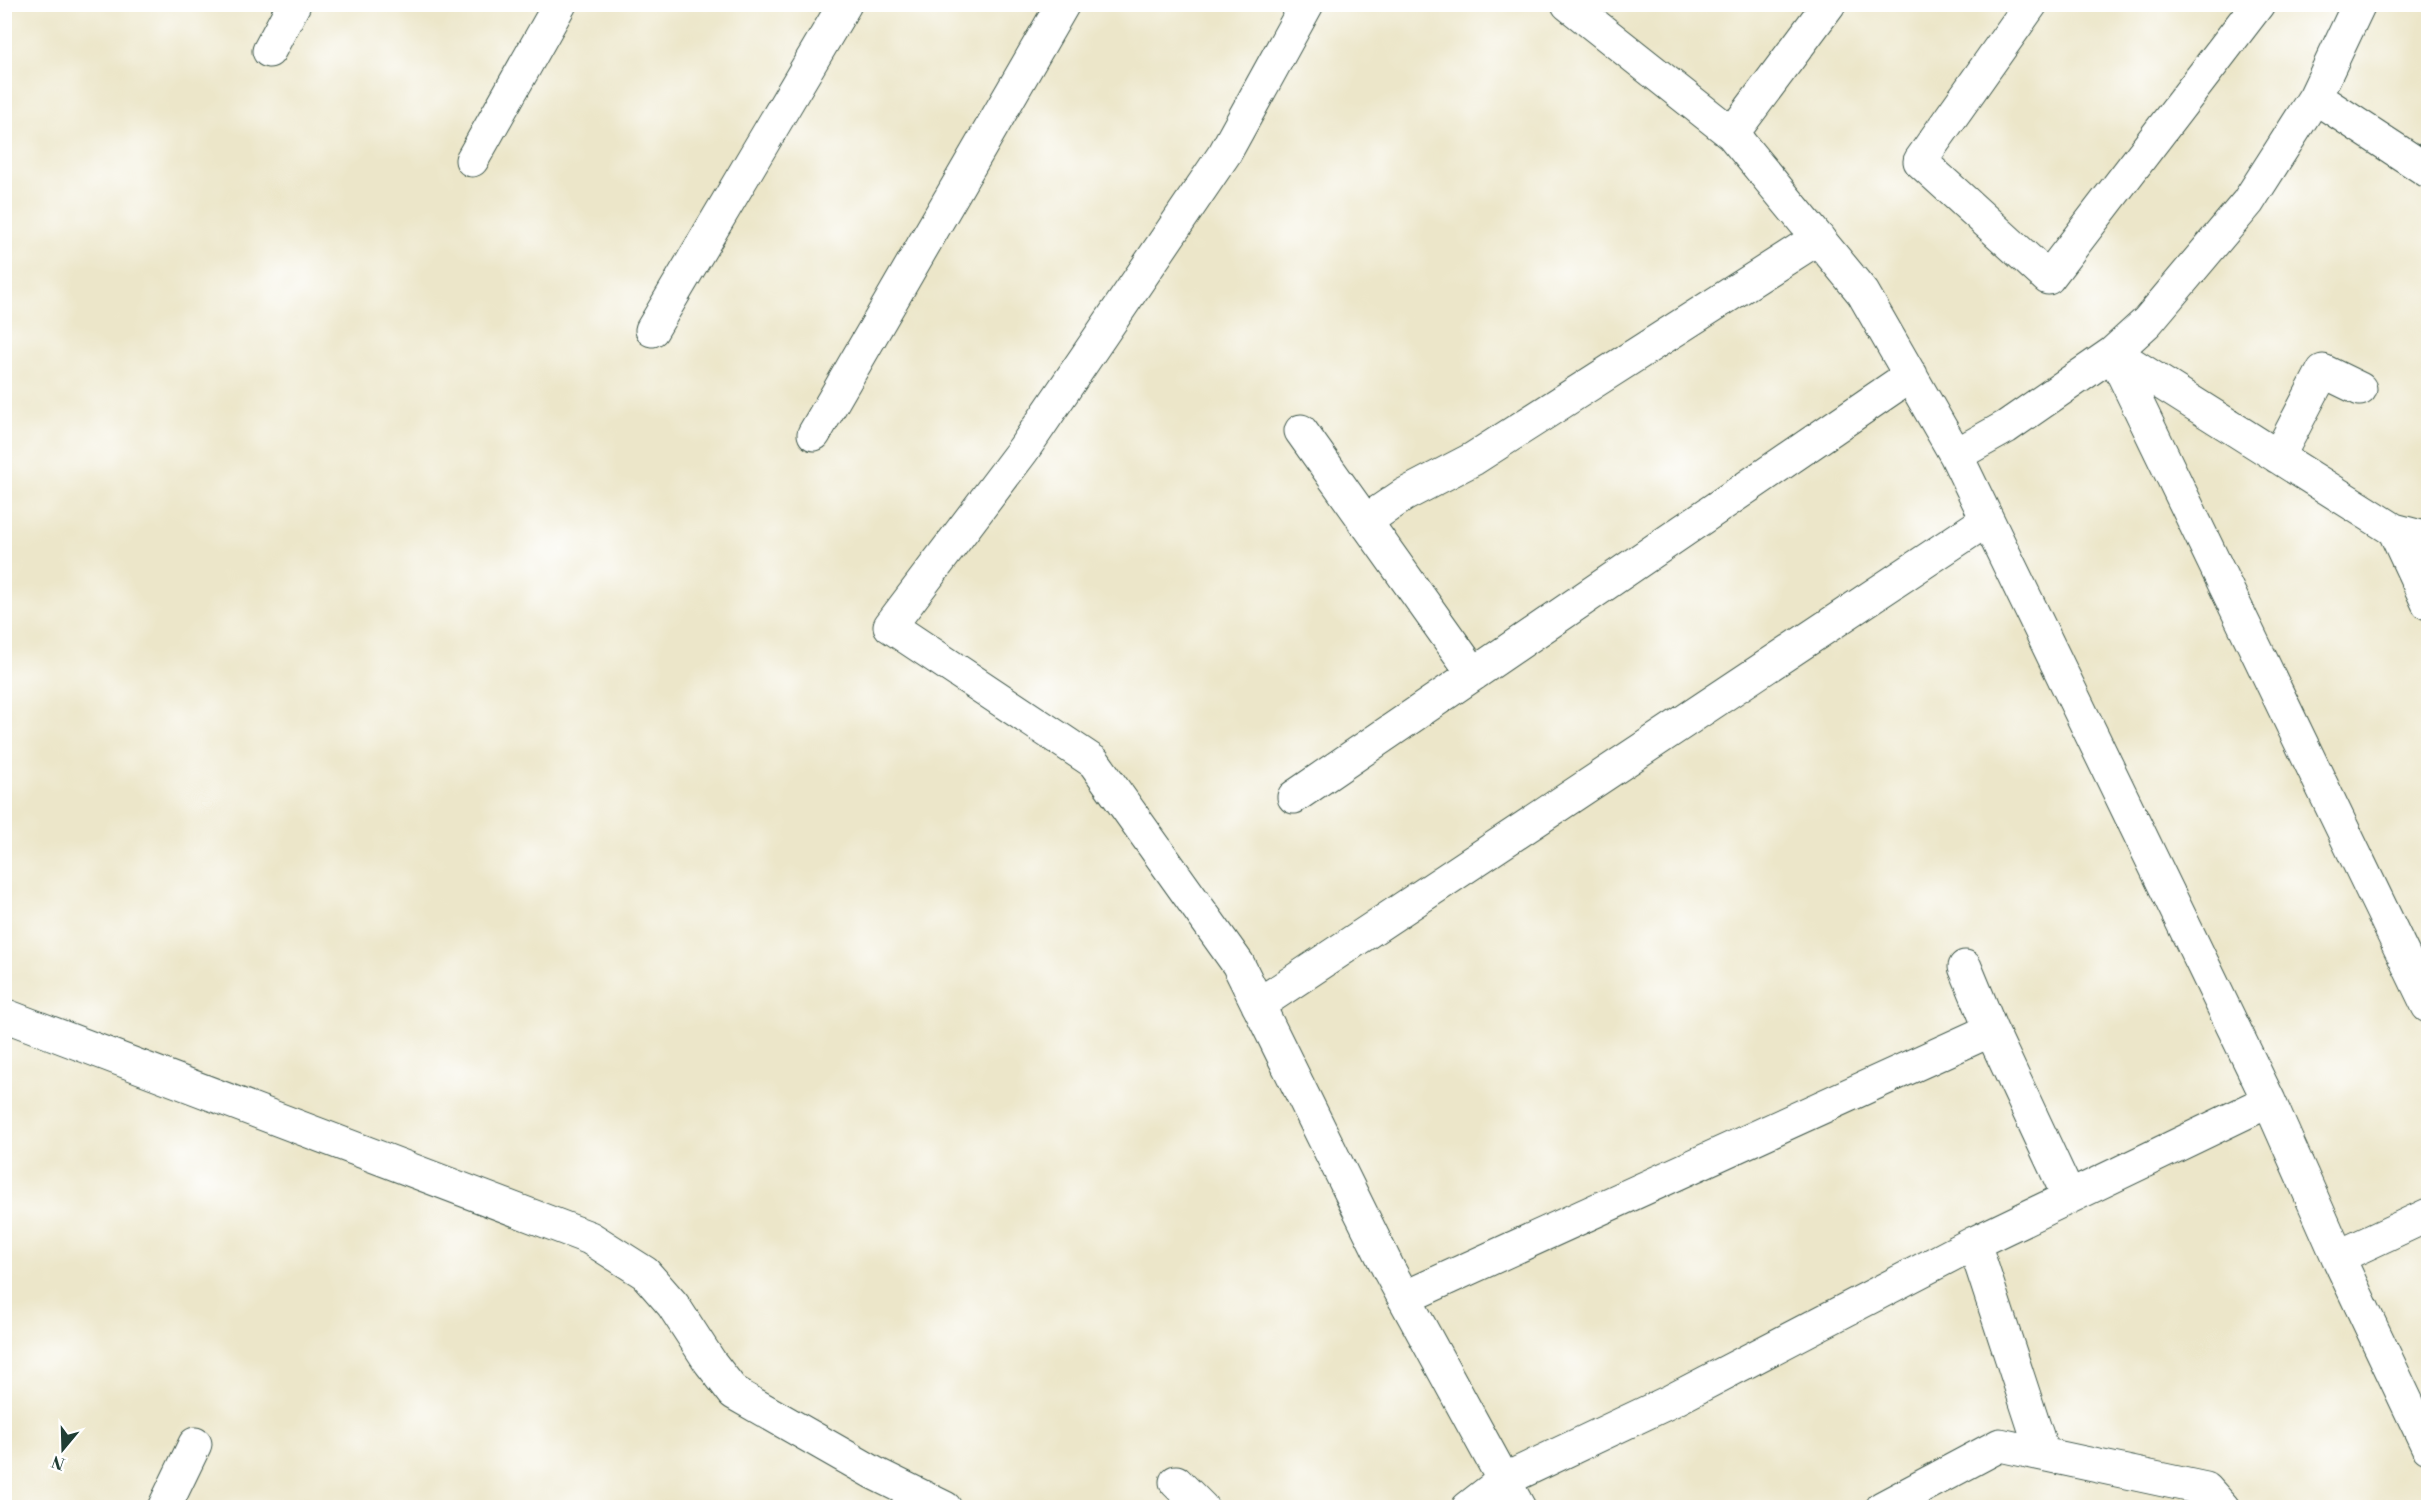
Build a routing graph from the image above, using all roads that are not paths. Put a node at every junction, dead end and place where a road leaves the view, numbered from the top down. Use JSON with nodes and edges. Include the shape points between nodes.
{"nodes":[{"id":1,"x":294,"y":4,"type":"edge"},
{"id":2,"x":560,"y":4,"type":"edge"},
{"id":3,"x":845,"y":4,"type":"edge"},
{"id":4,"x":1063,"y":4,"type":"edge"},
{"id":5,"x":1307,"y":4,"type":"edge"},
{"id":6,"x":1568,"y":4,"type":"edge"},
{"id":7,"x":1829,"y":4,"type":"edge"},
{"id":8,"x":2031,"y":4,"type":"edge"},
{"id":9,"x":2258,"y":4,"type":"edge"},
{"id":10,"x":2359,"y":4,"type":"edge"},
{"id":11,"x":269,"y":51,"type":"dead end"},
{"id":12,"x":2315,"y":97,"type":"junction"},
{"id":13,"x":1732,"y":134,"type":"junction"},
{"id":14,"x":472,"y":160,"type":"dead end"},
{"id":15,"x":2428,"y":171,"type":"edge"},
{"id":16,"x":1818,"y":238,"type":"junction"},
{"id":17,"x":652,"y":330,"type":"dead end"},
{"id":18,"x":2113,"y":353,"type":"junction"},
{"id":19,"x":1911,"y":375,"type":"junction"},
{"id":20,"x":2361,"y":389,"type":"dead end"},
{"id":21,"x":1301,"y":430,"type":"dead end"},
{"id":22,"x":814,"y":434,"type":"dead end"},
{"id":23,"x":1956,"y":455,"type":"junction"},
{"id":24,"x":2278,"y":457,"type":"junction"},
{"id":25,"x":1986,"y":520,"type":"junction"},
{"id":26,"x":1364,"y":522,"type":"junction"},
{"id":27,"x":2394,"y":530,"type":"junction"},
{"id":28,"x":2428,"y":539,"type":"edge"},
{"id":29,"x":2428,"y":603,"type":"edge"},
{"id":30,"x":1474,"y":674,"type":"junction"},
{"id":31,"x":1294,"y":797,"type":"dead end"},
{"id":32,"x":1965,"y":967,"type":"dead end"},
{"id":33,"x":1258,"y":1005,"type":"junction"},
{"id":34,"x":2428,"y":1006,"type":"edge"},
{"id":35,"x":4,"y":1015,"type":"edge"},
{"id":36,"x":1991,"y":1030,"type":"junction"},
{"id":37,"x":2269,"y":1101,"type":"junction"},
{"id":38,"x":2069,"y":1197,"type":"junction"},
{"id":39,"x":2428,"y":1215,"type":"edge"},
{"id":40,"x":1974,"y":1243,"type":"junction"},
{"id":41,"x":2338,"y":1257,"type":"junction"},
{"id":42,"x":1404,"y":1298,"type":"junction"},
{"id":43,"x":195,"y":1444,"type":"dead end"},
{"id":44,"x":2428,"y":1447,"type":"edge"},
{"id":45,"x":2043,"y":1454,"type":"junction"},
{"id":46,"x":1176,"y":1482,"type":"dead end"},
{"id":47,"x":1511,"y":1494,"type":"edge"},
{"id":48,"x":164,"y":1508,"type":"edge"},
{"id":49,"x":945,"y":1508,"type":"edge"},
{"id":50,"x":1202,"y":1508,"type":"edge"},
{"id":51,"x":1468,"y":1508,"type":"edge"},
{"id":52,"x":1882,"y":1508,"type":"edge"},
{"id":53,"x":2223,"y":1508,"type":"edge"}],
"edges":[{"from":1,"to":11,"type":"street"},
{"from":2,"to":14,"type":"street"},
{"from":3,"to":17,"type":"street"},
{"from":4,"to":22,"type":"street"},
{"from":5,"to":33,"type":"street","via":[[1225,153],[1023,450],[890,626],[1094,762],[1238,964]]},
{"from":6,"to":13,"type":"street"},
{"from":7,"to":13,"type":"street"},
{"from":8,"to":9,"type":"street","via":[[1920,161],[2048,278]]},
{"from":10,"to":12,"type":"street"},
{"from":12,"to":15,"type":"street"},
{"from":12,"to":18,"type":"street","via":[[2247,202],[2147,322]]},
{"from":13,"to":16,"type":"street"},
{"from":16,"to":19,"type":"street","via":[[1863,293]]},
{"from":16,"to":26,"type":"street","via":[[1473,459],[1404,495]]},
{"from":18,"to":23,"type":"street","via":[[2006,427]]},
{"from":18,"to":24,"type":"street"},
{"from":18,"to":34,"type":"street"},
{"from":19,"to":23,"type":"street"},
{"from":19,"to":30,"type":"street"},
{"from":20,"to":24,"type":"street","via":[[2323,371]]},
{"from":21,"to":26,"type":"street"},
{"from":23,"to":25,"type":"street"},
{"from":24,"to":27,"type":"street"},
{"from":25,"to":33,"type":"street"},
{"from":25,"to":37,"type":"street"},
{"from":26,"to":30,"type":"street"},
{"from":27,"to":28,"type":"street"},
{"from":27,"to":29,"type":"street"},
{"from":30,"to":31,"type":"street"},
{"from":32,"to":36,"type":"street"},
{"from":33,"to":42,"type":"street"},
{"from":35,"to":49,"type":"street","via":[[590,1238],[645,1273],[673,1305],[734,1393],[874,1473]]},
{"from":36,"to":38,"type":"street"},
{"from":36,"to":42,"type":"street"},
{"from":37,"to":38,"type":"street"},
{"from":37,"to":41,"type":"street"},
{"from":38,"to":40,"type":"street"},
{"from":39,"to":41,"type":"street"},
{"from":40,"to":45,"type":"street"},
{"from":40,"to":47,"type":"street","via":[[1671,1401]]},
{"from":41,"to":44,"type":"street"},
{"from":42,"to":47,"type":"street"},
{"from":43,"to":48,"type":"street"},
{"from":45,"to":52,"type":"street","via":[[2000,1445]]},
{"from":45,"to":53,"type":"street","via":[[2206,1489]]},
{"from":46,"to":50,"type":"street"},
{"from":47,"to":51,"type":"street"}]}
